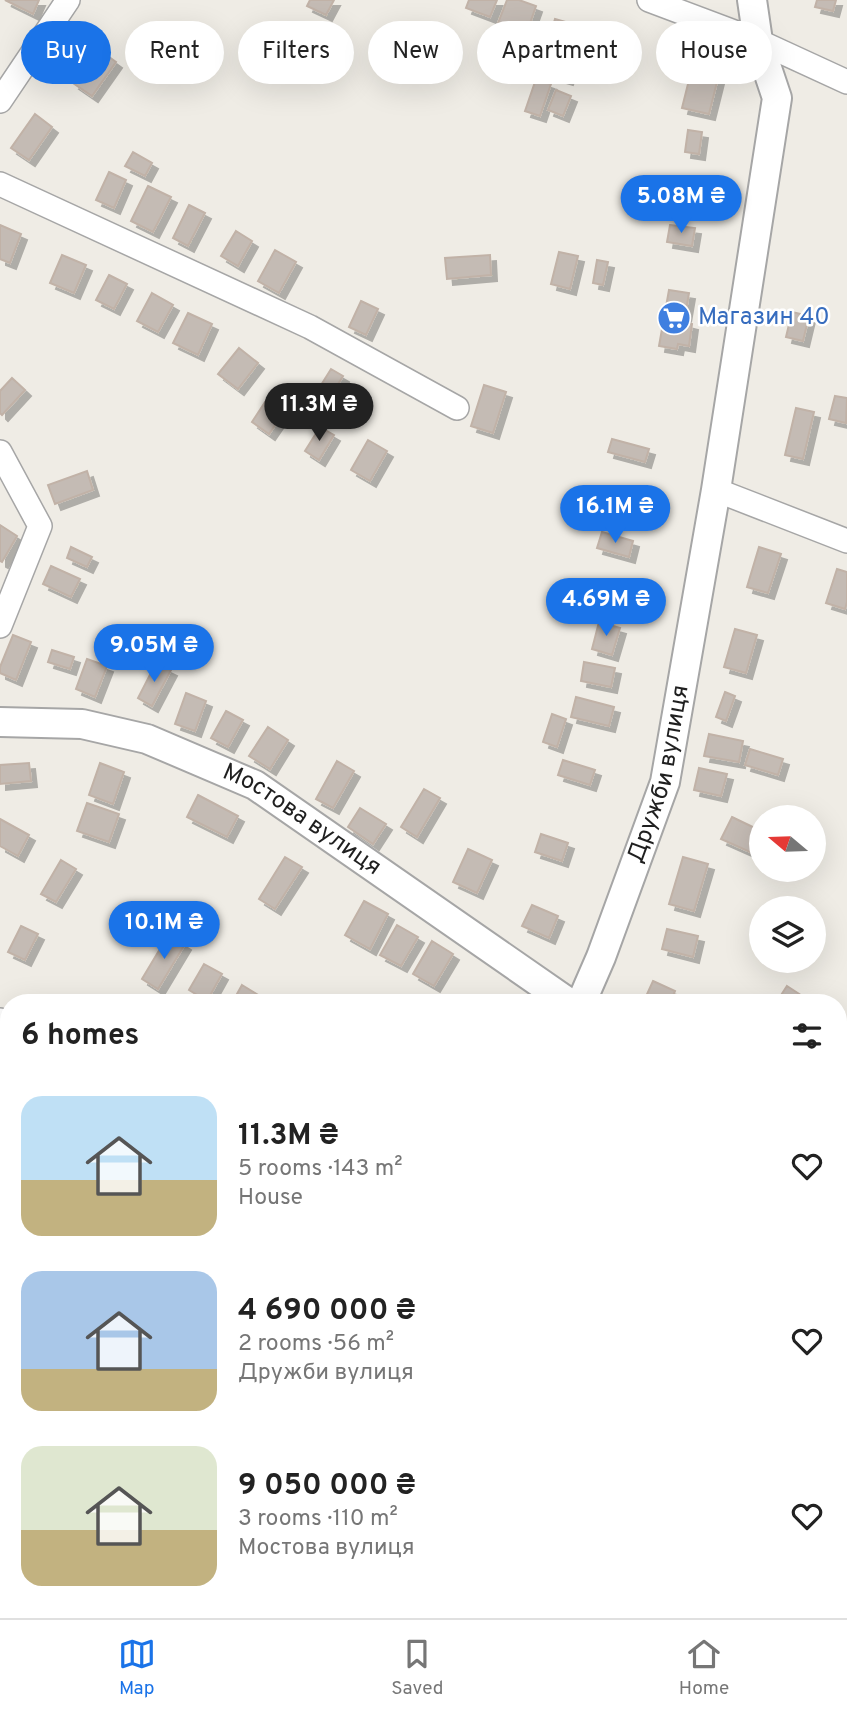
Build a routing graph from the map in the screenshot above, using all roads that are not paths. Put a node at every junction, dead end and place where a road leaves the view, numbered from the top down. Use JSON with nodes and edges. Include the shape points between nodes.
{"nodes":[{"id":1,"x":68,"y":0,"type":"edge"},
{"id":2,"x":649,"y":0,"type":"edge"},
{"id":3,"x":752,"y":0,"type":"edge"},
{"id":4,"x":705,"y":21,"type":"edge"},
{"id":5,"x":755,"y":21,"type":"edge"},
{"id":6,"x":772,"y":48,"type":"edge"},
{"id":7,"x":847,"y":82,"type":"edge"},
{"id":8,"x":772,"y":83,"type":"edge"},
{"id":9,"x":0,"y":101,"type":"edge"},
{"id":10,"x":0,"y":184,"type":"edge"},
{"id":11,"x":457,"y":408,"type":"dead end"},
{"id":12,"x":0,"y":452,"type":"edge"},
{"id":13,"x":716,"y":490,"type":"junction"},
{"id":14,"x":847,"y":541,"type":"edge"},
{"id":15,"x":0,"y":626,"type":"edge"},
{"id":16,"x":0,"y":722,"type":"edge"},
{"id":17,"x":556,"y":994,"type":"edge"},
{"id":18,"x":585,"y":994,"type":"edge"}],
"edges":[{"from":1,"to":9,"type":"street"},
{"from":2,"to":4,"type":"street"},
{"from":3,"to":5,"type":"street","name":"Дружби вулиця"},
{"from":6,"to":7,"type":"street"},
{"from":8,"to":13,"type":"street","name":"Дружби вулиця","via":[[777,98]]},
{"from":10,"to":11,"type":"street","via":[[310,327]]},
{"from":12,"to":15,"type":"street","via":[[40,526]]},
{"from":13,"to":14,"type":"street"},
{"from":13,"to":18,"type":"street","name":"Дружби вулиця","via":[[665,782]]},
{"from":16,"to":17,"type":"street","name":"Мостова вулиця","via":[[82,724],[147,739],[255,785]]}]}
